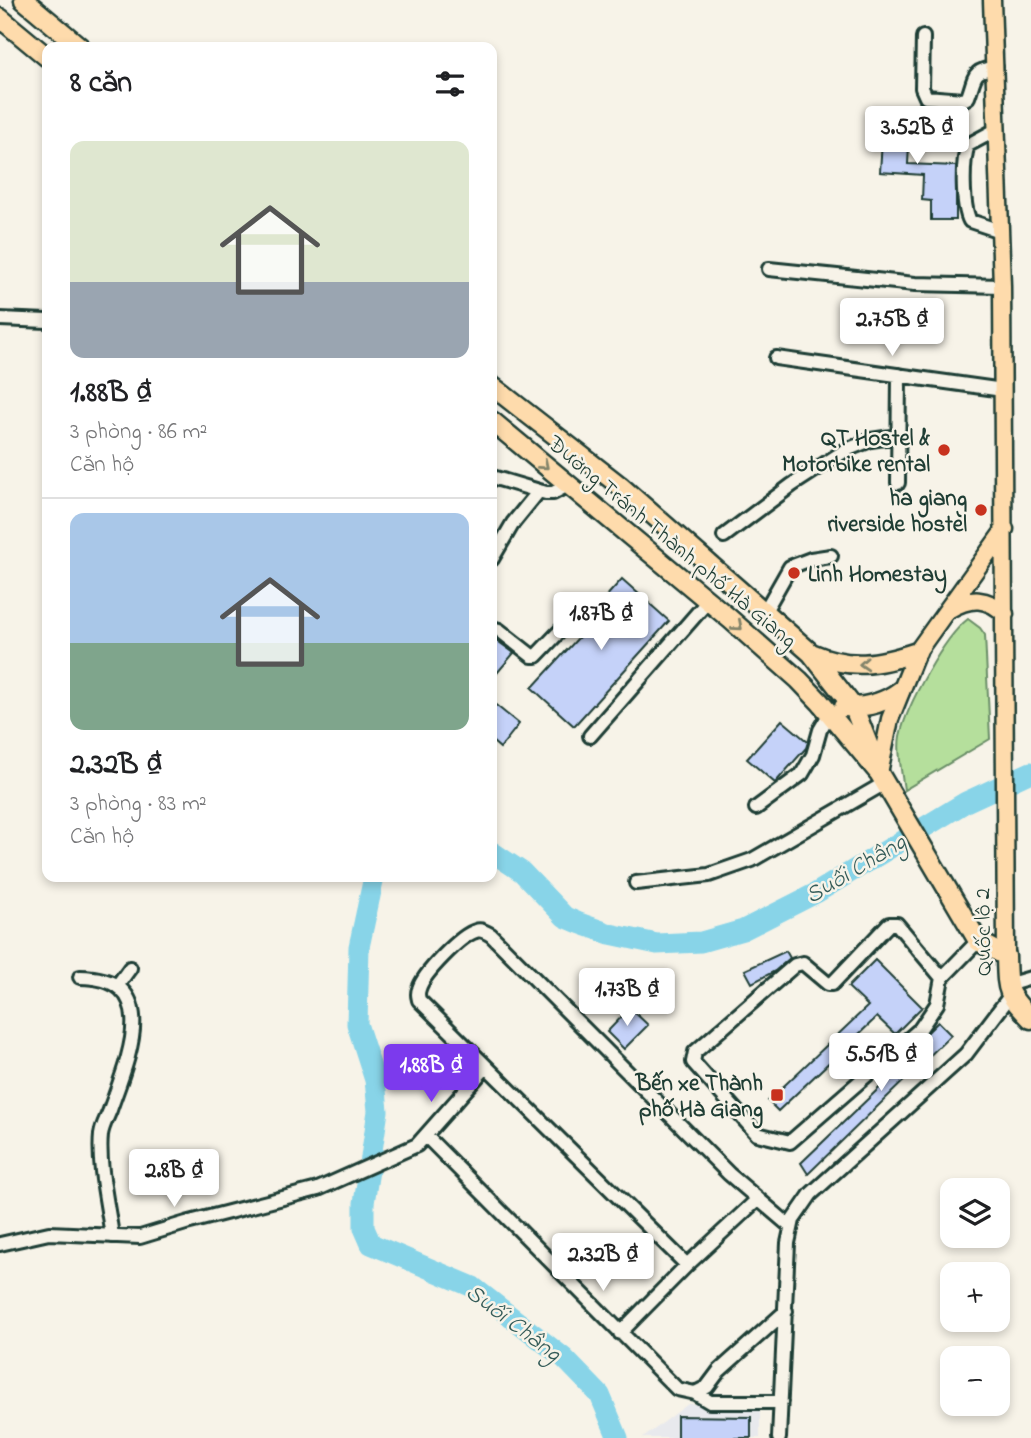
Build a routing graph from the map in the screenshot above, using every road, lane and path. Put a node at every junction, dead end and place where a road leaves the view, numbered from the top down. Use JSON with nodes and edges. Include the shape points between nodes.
{"nodes":[{"id":1,"x":24,"y":0,"type":"edge"},
{"id":2,"x":992,"y":0,"type":"edge"},
{"id":3,"x":0,"y":18,"type":"edge"},
{"id":4,"x":56,"y":27,"type":"junction"},
{"id":5,"x":923,"y":37,"type":"dead end"},
{"id":6,"x":48,"y":42,"type":"edge"},
{"id":7,"x":74,"y":42,"type":"edge"},
{"id":8,"x":42,"y":53,"type":"edge"},
{"id":9,"x":996,"y":67,"type":"junction"},
{"id":10,"x":996,"y":130,"type":"junction"},
{"id":11,"x":1000,"y":231,"type":"junction"},
{"id":12,"x":769,"y":269,"type":"dead end"},
{"id":13,"x":1002,"y":286,"type":"junction"},
{"id":14,"x":0,"y":319,"type":"edge"},
{"id":15,"x":42,"y":321,"type":"edge"},
{"id":16,"x":776,"y":358,"type":"dead end"},
{"id":17,"x":899,"y":375,"type":"junction"},
{"id":18,"x":497,"y":390,"type":"edge"},
{"id":19,"x":1003,"y":390,"type":"junction"},
{"id":20,"x":497,"y":425,"type":"edge"},
{"id":21,"x":898,"y":436,"type":"junction"},
{"id":22,"x":591,"y":462,"type":"junction"},
{"id":23,"x":497,"y":478,"type":"edge"},
{"id":24,"x":898,"y":483,"type":"dead end"},
{"id":25,"x":568,"y":485,"type":"junction"},
{"id":26,"x":539,"y":491,"type":"junction"},
{"id":27,"x":1005,"y":529,"type":"junction"},
{"id":28,"x":724,"y":536,"type":"dead end"},
{"id":29,"x":497,"y":550,"type":"edge"},
{"id":30,"x":831,"y":556,"type":"dead end"},
{"id":31,"x":708,"y":601,"type":"junction"},
{"id":32,"x":948,"y":610,"type":"junction"},
{"id":33,"x":765,"y":611,"type":"junction"},
{"id":34,"x":1005,"y":614,"type":"junction"},
{"id":35,"x":497,"y":629,"type":"edge"},
{"id":36,"x":561,"y":630,"type":"dead end"},
{"id":37,"x":917,"y":652,"type":"junction"},
{"id":38,"x":811,"y":653,"type":"junction"},
{"id":39,"x":900,"y":691,"type":"junction"},
{"id":40,"x":825,"y":707,"type":"junction"},
{"id":41,"x":854,"y":708,"type":"junction"},
{"id":42,"x":590,"y":736,"type":"dead end"},
{"id":43,"x":885,"y":782,"type":"junction"},
{"id":44,"x":756,"y":808,"type":"dead end"},
{"id":45,"x":636,"y":883,"type":"dead end"},
{"id":46,"x":978,"y":941,"type":"junction"},
{"id":47,"x":1006,"y":956,"type":"junction"},
{"id":48,"x":130,"y":968,"type":"dead end"},
{"id":49,"x":80,"y":977,"type":"dead end"},
{"id":50,"x":942,"y":978,"type":"junction"},
{"id":51,"x":1031,"y":978,"type":"edge"},
{"id":52,"x":117,"y":986,"type":"junction"},
{"id":53,"x":1009,"y":991,"type":"junction"},
{"id":54,"x":1031,"y":1019,"type":"edge"},
{"id":55,"x":486,"y":1067,"type":"junction"},
{"id":56,"x":426,"y":1136,"type":"junction"},
{"id":57,"x":758,"y":1199,"type":"junction"},
{"id":58,"x":791,"y":1227,"type":"junction"},
{"id":59,"x":112,"y":1236,"type":"junction"},
{"id":60,"x":0,"y":1244,"type":"edge"},
{"id":61,"x":687,"y":1265,"type":"junction"},
{"id":62,"x":786,"y":1311,"type":"junction"},
{"id":63,"x":620,"y":1333,"type":"junction"},
{"id":64,"x":695,"y":1393,"type":"junction"},
{"id":65,"x":781,"y":1402,"type":"junction"},
{"id":66,"x":779,"y":1438,"type":"edge"}],
"edges":[{"from":1,"to":4,"type":"highway"},
{"from":2,"to":9,"type":"main road","name":"Quốc lộ 2"},
{"from":3,"to":8,"type":"highway"},
{"from":4,"to":6,"type":"highway"},
{"from":4,"to":7,"type":"highway"},
{"from":5,"to":9,"type":"street","via":[[922,88],[926,97],[963,100],[975,73]]},
{"from":9,"to":10,"type":"main road","name":"Quốc lộ 2"},
{"from":10,"to":11,"type":"main road","name":"Quốc lộ 2"},
{"from":10,"to":11,"type":"street","via":[[968,145],[965,212],[970,221]]},
{"from":11,"to":13,"type":"main road","name":"Quốc lộ 2"},
{"from":12,"to":13,"type":"street","via":[[915,284]]},
{"from":13,"to":19,"type":"main road","name":"Quốc lộ 2"},
{"from":14,"to":15,"type":"street"},
{"from":16,"to":17,"type":"street"},
{"from":17,"to":19,"type":"street"},
{"from":17,"to":21,"type":"street"},
{"from":18,"to":22,"type":"highway","name":"Đường Tránh Thành phố Hà Giang"},
{"from":19,"to":27,"type":"main road","name":"Quốc lộ 2"},
{"from":20,"to":25,"type":"highway","name":"Đường Tránh Thành phố Hà Giang","one_way":true},
{"from":21,"to":24,"type":"street"},
{"from":21,"to":28,"type":"street","via":[[846,450]]},
{"from":22,"to":25,"type":"highway"},
{"from":22,"to":33,"type":"highway","name":"Đường Tránh Thành phố Hà Giang"},
{"from":23,"to":26,"type":"street"},
{"from":25,"to":26,"type":"street","via":[[553,493]]},
{"from":25,"to":31,"type":"highway","name":"Đường Tránh Thành phố Hà Giang"},
{"from":26,"to":29,"type":"street"},
{"from":27,"to":32,"type":"main road"},
{"from":27,"to":34,"type":"main road","name":"Quốc lộ 2"},
{"from":30,"to":33,"type":"street","via":[[790,567]]},
{"from":31,"to":40,"type":"highway","name":"Đường Tránh Thành phố Hà Giang","one_way":true},
{"from":31,"to":42,"type":"street"},
{"from":32,"to":34,"type":"main road","via":[[970,599],[992,603]]},
{"from":32,"to":37,"type":"main road"},
{"from":33,"to":38,"type":"highway","name":"Đường Tránh Thành phố Hà Giang"},
{"from":34,"to":47,"type":"main road","name":"Quốc lộ 2"},
{"from":35,"to":36,"type":"street","via":[[532,656]]},
{"from":37,"to":38,"type":"highway","one_way":true,"via":[[858,665]]},
{"from":37,"to":39,"type":"main road"},
{"from":38,"to":41,"type":"highway","name":"Đường Tránh Thành phố Hà Giang"},
{"from":39,"to":41,"type":"highway","via":[[879,703]]},
{"from":39,"to":43,"type":"main road","via":[[890,719]]},
{"from":40,"to":41,"type":"highway"},
{"from":40,"to":43,"type":"highway","name":"Đường Tránh Thành phố Hà Giang"},
{"from":40,"to":44,"type":"street","via":[[813,755],[802,774]]},
{"from":41,"to":43,"type":"highway","name":"Đường Tránh Thành phố Hà Giang"},
{"from":43,"to":45,"type":"street","via":[[752,860],[709,875]]},
{"from":43,"to":46,"type":"highway"},
{"from":46,"to":47,"type":"highway"},
{"from":46,"to":50,"type":"street"},
{"from":47,"to":53,"type":"highway","name":"Quốc lộ 2"},
{"from":48,"to":52,"type":"street"},
{"from":49,"to":52,"type":"street"},
{"from":50,"to":50,"type":"street","via":[[937,1004],[920,1029],[790,1142],[757,1134],[693,1062],[695,1052],[794,965],[803,963],[832,984],[889,924],[897,924]]},
{"from":51,"to":53,"type":"street"},
{"from":52,"to":59,"type":"street","via":[[130,998],[133,1028],[128,1061],[101,1135]]},
{"from":53,"to":54,"type":"highway","name":"Quốc lộ 2"},
{"from":53,"to":58,"type":"street","via":[[966,1054],[811,1194]]},
{"from":55,"to":56,"type":"street"},
{"from":55,"to":57,"type":"street","via":[[418,996],[423,981],[449,951],[477,930],[491,935]]},
{"from":55,"to":61,"type":"street"},
{"from":56,"to":59,"type":"street","via":[[417,1145],[318,1189],[140,1237]]},
{"from":56,"to":63,"type":"street"},
{"from":57,"to":58,"type":"street"},
{"from":57,"to":61,"type":"street"},
{"from":58,"to":62,"type":"street"},
{"from":59,"to":60,"type":"street","via":[[49,1233]]},
{"from":61,"to":63,"type":"street"},
{"from":62,"to":64,"type":"street","via":[[719,1371],[708,1387]]},
{"from":62,"to":65,"type":"street"},
{"from":63,"to":64,"type":"street","via":[[677,1389]]},
{"from":64,"to":65,"type":"street","via":[[710,1402]]},
{"from":65,"to":66,"type":"street"}]}
